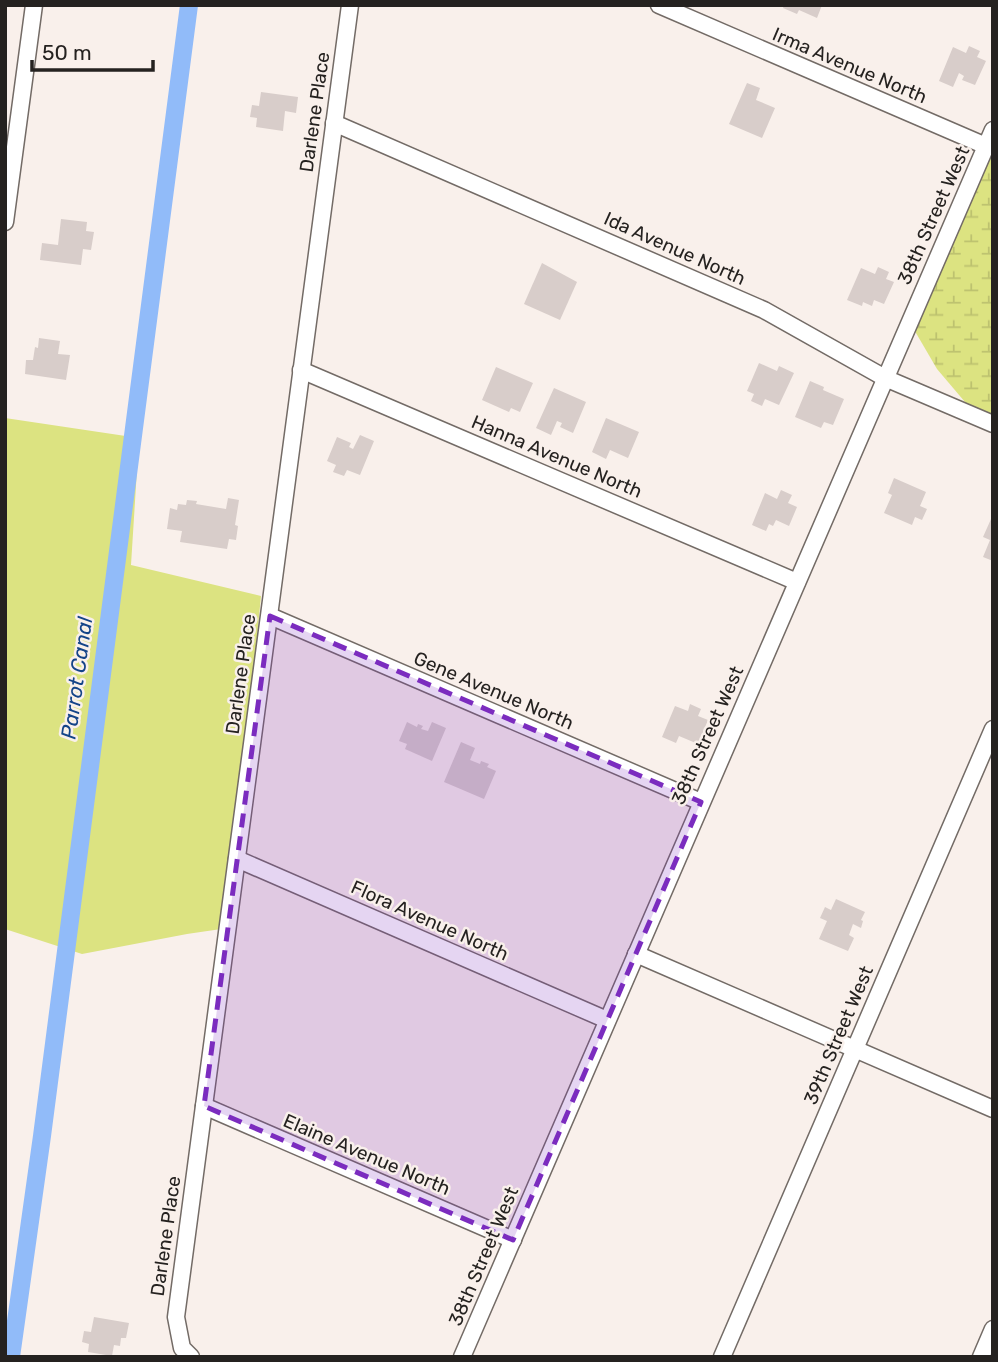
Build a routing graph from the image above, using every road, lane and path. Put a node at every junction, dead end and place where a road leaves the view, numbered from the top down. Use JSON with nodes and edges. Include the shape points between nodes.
{"nodes":[{"id":1,"x":34,"y":5,"type":"edge"},
{"id":2,"x":349,"y":5,"type":"edge"},
{"id":3,"x":659,"y":5,"type":"edge"},
{"id":4,"x":13,"y":108,"type":"edge"},
{"id":5,"x":334,"y":123,"type":"junction"},
{"id":6,"x":993,"y":130,"type":"edge"},
{"id":7,"x":986,"y":146,"type":"junction"},
{"id":8,"x":5,"y":222,"type":"edge"},
{"id":9,"x":301,"y":370,"type":"junction"},
{"id":10,"x":885,"y":378,"type":"junction"},
{"id":11,"x":993,"y":424,"type":"edge"},
{"id":12,"x":797,"y":582,"type":"junction"},
{"id":13,"x":270,"y":616,"type":"junction"},
{"id":14,"x":993,"y":729,"type":"edge"},
{"id":15,"x":701,"y":802,"type":"junction"},
{"id":16,"x":237,"y":859,"type":"junction"},
{"id":17,"x":636,"y":954,"type":"junction"},
{"id":18,"x":607,"y":1020,"type":"junction"},
{"id":19,"x":855,"y":1050,"type":"junction"},
{"id":20,"x":204,"y":1106,"type":"junction"},
{"id":21,"x":993,"y":1109,"type":"edge"},
{"id":22,"x":513,"y":1240,"type":"junction"},
{"id":23,"x":993,"y":1329,"type":"edge"},
{"id":24,"x":186,"y":1352,"type":"edge"},
{"id":25,"x":462,"y":1357,"type":"edge"},
{"id":26,"x":722,"y":1357,"type":"edge"},
{"id":27,"x":981,"y":1357,"type":"edge"}],
"edges":[{"from":1,"to":4,"type":"street"},
{"from":2,"to":5,"type":"street","name":"Darlene Place"},
{"from":3,"to":7,"type":"street","name":"Irma Avenue North"},
{"from":4,"to":8,"type":"street"},
{"from":5,"to":9,"type":"street","name":"Darlene Place"},
{"from":5,"to":10,"type":"street","name":"Ida Avenue North","via":[[764,310]]},
{"from":6,"to":7,"type":"street","name":"38th Street West"},
{"from":7,"to":10,"type":"street","name":"38th Street West"},
{"from":9,"to":12,"type":"street","name":"Hanna Avenue North"},
{"from":9,"to":13,"type":"street","name":"Darlene Place"},
{"from":10,"to":11,"type":"street","name":"Ida Avenue North"},
{"from":10,"to":12,"type":"street","name":"38th Street West"},
{"from":12,"to":15,"type":"street","name":"38th Street West"},
{"from":13,"to":15,"type":"street","name":"Gene Avenue North"},
{"from":13,"to":16,"type":"street","name":"Darlene Place"},
{"from":14,"to":19,"type":"street","name":"39th Street West"},
{"from":15,"to":17,"type":"street","name":"38th Street West"},
{"from":16,"to":18,"type":"street","name":"Flora Avenue North"},
{"from":16,"to":20,"type":"street","name":"Darlene Place"},
{"from":17,"to":18,"type":"street","name":"38th Street West"},
{"from":17,"to":19,"type":"street"},
{"from":18,"to":22,"type":"street","name":"38th Street West"},
{"from":19,"to":21,"type":"street"},
{"from":19,"to":26,"type":"street","name":"39th Street West"},
{"from":20,"to":22,"type":"street","name":"Elaine Avenue North"},
{"from":20,"to":24,"type":"street","name":"Darlene Place","via":[[176,1317]]},
{"from":22,"to":25,"type":"street","name":"38th Street West"},
{"from":23,"to":27,"type":"street"}]}
